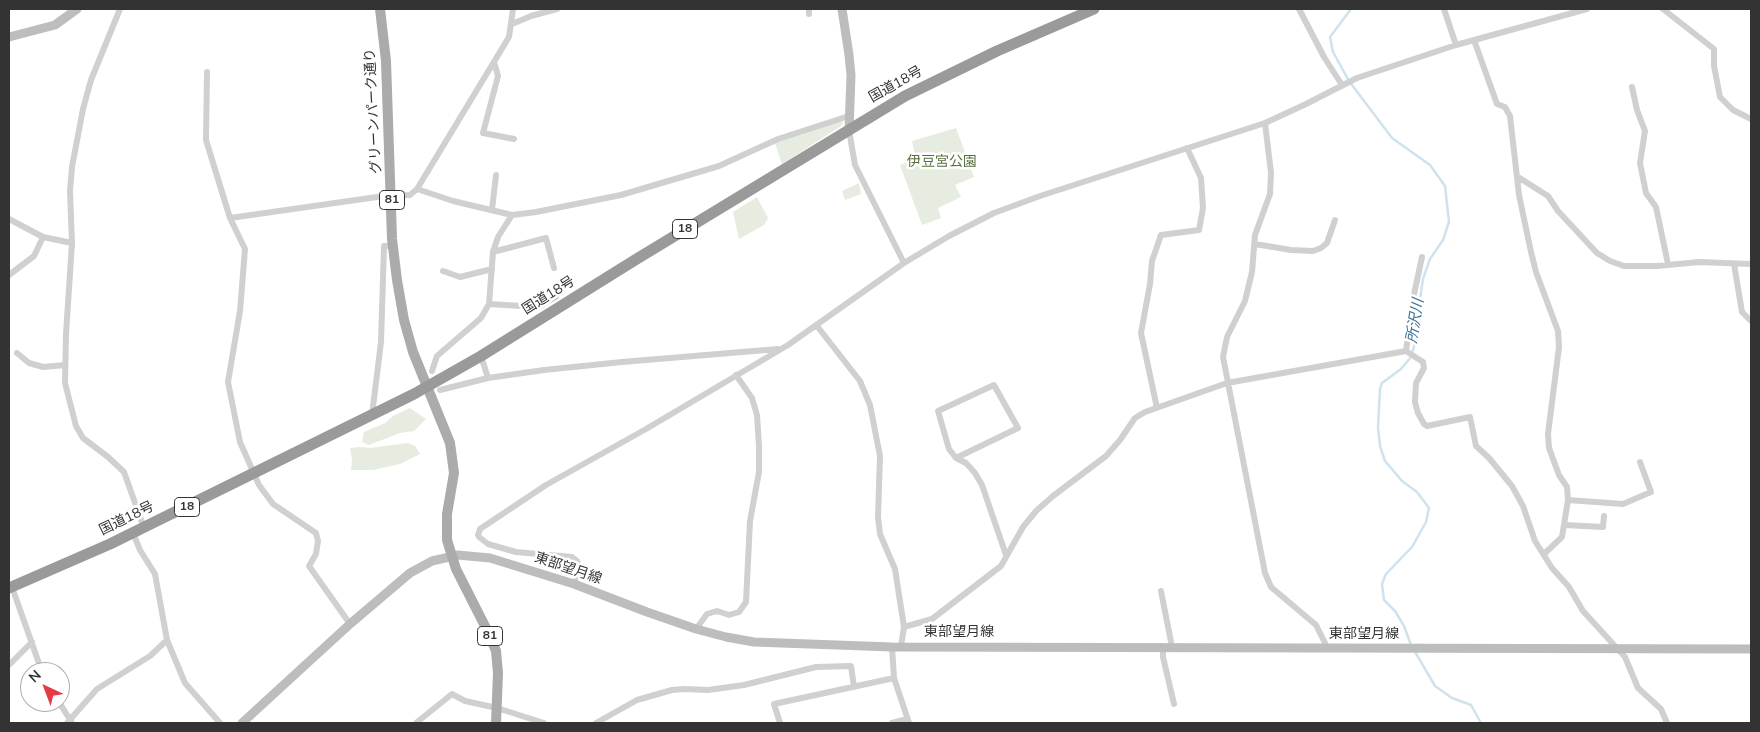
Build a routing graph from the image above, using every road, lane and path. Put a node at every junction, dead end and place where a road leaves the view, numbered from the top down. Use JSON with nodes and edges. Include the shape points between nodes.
{"nodes":[{"id":1,"x":77,"y":9,"type":"edge"},
{"id":2,"x":120,"y":9,"type":"edge"},
{"id":3,"x":380,"y":9,"type":"edge"},
{"id":4,"x":513,"y":9,"type":"edge"},
{"id":5,"x":557,"y":9,"type":"edge"},
{"id":6,"x":842,"y":9,"type":"edge"},
{"id":7,"x":1094,"y":9,"type":"edge"},
{"id":8,"x":1299,"y":9,"type":"edge"},
{"id":9,"x":1444,"y":9,"type":"edge"},
{"id":10,"x":1587,"y":9,"type":"edge"},
{"id":11,"x":1663,"y":9,"type":"edge"},
{"id":12,"x":1078,"y":12,"type":"edge"},
{"id":13,"x":512,"y":24,"type":"junction"},
{"id":14,"x":9,"y":37,"type":"edge"},
{"id":15,"x":1474,"y":40,"type":"junction"},
{"id":16,"x":1456,"y":45,"type":"junction"},
{"id":17,"x":494,"y":62,"type":"junction"},
{"id":18,"x":207,"y":72,"type":"dead end"},
{"id":19,"x":1342,"y":85,"type":"junction"},
{"id":20,"x":1632,"y":87,"type":"dead end"},
{"id":21,"x":849,"y":116,"type":"junction"},
{"id":22,"x":1751,"y":119,"type":"edge"},
{"id":23,"x":1265,"y":123,"type":"junction"},
{"id":24,"x":849,"y":130,"type":"junction"},
{"id":25,"x":514,"y":139,"type":"dead end"},
{"id":26,"x":1187,"y":148,"type":"junction"},
{"id":27,"x":496,"y":175,"type":"dead end"},
{"id":28,"x":1518,"y":178,"type":"junction"},
{"id":29,"x":417,"y":190,"type":"junction"},
{"id":30,"x":392,"y":197,"type":"junction"},
{"id":31,"x":492,"y":210,"type":"junction"},
{"id":32,"x":512,"y":215,"type":"junction"},
{"id":33,"x":9,"y":218,"type":"edge"},
{"id":34,"x":230,"y":218,"type":"junction"},
{"id":35,"x":1335,"y":220,"type":"dead end"},
{"id":36,"x":43,"y":237,"type":"junction"},
{"id":37,"x":72,"y":243,"type":"junction"},
{"id":38,"x":1255,"y":244,"type":"junction"},
{"id":39,"x":393,"y":246,"type":"junction"},
{"id":40,"x":493,"y":252,"type":"junction"},
{"id":41,"x":1422,"y":256,"type":"dead end"},
{"id":42,"x":904,"y":263,"type":"junction"},
{"id":43,"x":1668,"y":264,"type":"junction"},
{"id":44,"x":1734,"y":264,"type":"junction"},
{"id":45,"x":1751,"y":264,"type":"edge"},
{"id":46,"x":554,"y":268,"type":"dead end"},
{"id":47,"x":492,"y":269,"type":"junction"},
{"id":48,"x":443,"y":271,"type":"dead end"},
{"id":49,"x":9,"y":275,"type":"edge"},
{"id":50,"x":397,"y":280,"type":"junction"},
{"id":51,"x":384,"y":282,"type":"junction"},
{"id":52,"x":556,"y":297,"type":"dead end"},
{"id":53,"x":489,"y":304,"type":"junction"},
{"id":54,"x":1751,"y":321,"type":"edge"},
{"id":55,"x":816,"y":326,"type":"junction"},
{"id":56,"x":779,"y":349,"type":"junction"},
{"id":57,"x":1406,"y":352,"type":"junction"},
{"id":58,"x":17,"y":353,"type":"dead end"},
{"id":59,"x":481,"y":356,"type":"junction"},
{"id":60,"x":66,"y":365,"type":"junction"},
{"id":61,"x":432,"y":371,"type":"dead end"},
{"id":62,"x":736,"y":375,"type":"junction"},
{"id":63,"x":488,"y":378,"type":"junction"},
{"id":64,"x":1227,"y":383,"type":"junction"},
{"id":65,"x":427,"y":387,"type":"junction"},
{"id":66,"x":440,"y":390,"type":"dead end"},
{"id":67,"x":1157,"y":408,"type":"junction"},
{"id":68,"x":372,"y":415,"type":"junction"},
{"id":69,"x":956,"y":458,"type":"junction"},
{"id":70,"x":1640,"y":462,"type":"dead end"},
{"id":71,"x":255,"y":474,"type":"junction"},
{"id":72,"x":1568,"y":500,"type":"junction"},
{"id":73,"x":1604,"y":516,"type":"dead end"},
{"id":74,"x":1565,"y":525,"type":"junction"},
{"id":75,"x":144,"y":528,"type":"junction"},
{"id":76,"x":133,"y":533,"type":"junction"},
{"id":77,"x":1544,"y":554,"type":"junction"},
{"id":78,"x":1006,"y":555,"type":"junction"},
{"id":79,"x":451,"y":556,"type":"junction"},
{"id":80,"x":574,"y":584,"type":"junction"},
{"id":81,"x":10,"y":588,"type":"edge"},
{"id":82,"x":1161,"y":591,"type":"dead end"},
{"id":83,"x":350,"y":624,"type":"junction"},
{"id":84,"x":904,"y":627,"type":"junction"},
{"id":85,"x":696,"y":629,"type":"junction"},
{"id":86,"x":167,"y":640,"type":"junction"},
{"id":87,"x":32,"y":642,"type":"junction"},
{"id":88,"x":896,"y":646,"type":"junction"},
{"id":89,"x":1168,"y":648,"type":"junction"},
{"id":90,"x":1328,"y":649,"type":"junction"},
{"id":91,"x":1619,"y":649,"type":"junction"},
{"id":92,"x":1751,"y":650,"type":"edge"},
{"id":93,"x":39,"y":662,"type":"edge"},
{"id":94,"x":9,"y":665,"type":"edge"},
{"id":95,"x":894,"y":678,"type":"junction"},
{"id":96,"x":854,"y":687,"type":"junction"},
{"id":97,"x":1174,"y":704,"type":"dead end"},
{"id":98,"x":497,"y":708,"type":"junction"},
{"id":99,"x":908,"y":721,"type":"edge"},
{"id":100,"x":69,"y":722,"type":"edge"},
{"id":101,"x":220,"y":723,"type":"edge"},
{"id":102,"x":242,"y":723,"type":"edge"},
{"id":103,"x":416,"y":723,"type":"edge"},
{"id":104,"x":496,"y":723,"type":"edge"},
{"id":105,"x":544,"y":723,"type":"edge"},
{"id":106,"x":596,"y":723,"type":"edge"},
{"id":107,"x":780,"y":723,"type":"edge"},
{"id":108,"x":892,"y":723,"type":"edge"},
{"id":109,"x":1668,"y":723,"type":"edge"}],
"edges":[{"from":1,"to":14,"type":"main road","via":[[55,24]]},
{"from":2,"to":37,"type":"street","via":[[91,80],[83,109],[70,191]]},
{"from":3,"to":30,"type":"main road","name":"グリーンパーク通り","number":"81","via":[[386,61]]},
{"from":4,"to":13,"type":"street"},
{"from":5,"to":13,"type":"street"},
{"from":6,"to":21,"type":"main road","via":[[850,68]]},
{"from":7,"to":12,"type":"highway","name":"国道18号","number":"18"},
{"from":8,"to":19,"type":"street"},
{"from":9,"to":16,"type":"street"},
{"from":10,"to":15,"type":"street"},
{"from":11,"to":22,"type":"street","via":[[1714,49],[1720,97],[1733,110]]},
{"from":12,"to":24,"type":"highway","name":"国道18号","number":"18","via":[[905,96]]},
{"from":13,"to":17,"type":"street","via":[[509,37]]},
{"from":15,"to":16,"type":"street"},
{"from":15,"to":28,"type":"street","via":[[1497,104],[1505,107],[1510,116]]},
{"from":16,"to":19,"type":"street"},
{"from":17,"to":25,"type":"street","via":[[498,76],[483,133]]},
{"from":17,"to":29,"type":"street"},
{"from":18,"to":34,"type":"street","via":[[206,140]]},
{"from":19,"to":23,"type":"street"},
{"from":20,"to":43,"type":"street","via":[[1645,131],[1640,163],[1646,193],[1656,207]]},
{"from":21,"to":24,"type":"main road"},
{"from":21,"to":32,"type":"street","via":[[778,139],[719,166],[652,186]]},
{"from":23,"to":26,"type":"street"},
{"from":23,"to":38,"type":"street","via":[[1270,194],[1255,235]]},
{"from":24,"to":42,"type":"street","via":[[855,166]]},
{"from":24,"to":59,"type":"highway","name":"国道18号","number":"18"},
{"from":26,"to":42,"type":"street","via":[[994,213]]},
{"from":26,"to":67,"type":"street","via":[[1201,178],[1203,208],[1199,230],[1161,235],[1152,261],[1141,333]]},
{"from":27,"to":31,"type":"street"},
{"from":28,"to":43,"type":"street","via":[[1548,196],[1597,252],[1610,261],[1624,266]]},
{"from":28,"to":72,"type":"street","via":[[1536,272],[1558,331],[1559,347],[1548,434],[1549,448],[1567,487]]},
{"from":29,"to":30,"type":"street","via":[[410,195]]},
{"from":29,"to":31,"type":"street"},
{"from":30,"to":34,"type":"street"},
{"from":30,"to":39,"type":"main road","name":"グリーンパーク通り","number":"81"},
{"from":31,"to":32,"type":"street"},
{"from":32,"to":40,"type":"street"},
{"from":33,"to":36,"type":"street"},
{"from":34,"to":71,"type":"street","via":[[245,249],[240,312],[228,382],[240,442]]},
{"from":35,"to":38,"type":"street","via":[[1327,243],[1321,248],[1291,250]]},
{"from":36,"to":37,"type":"street"},
{"from":36,"to":49,"type":"street","via":[[34,256]]},
{"from":37,"to":60,"type":"street"},
{"from":38,"to":64,"type":"street","via":[[1245,301],[1224,346]]},
{"from":39,"to":50,"type":"main road","name":"グリーンパーク通り","number":"81"},
{"from":39,"to":51,"type":"street","via":[[384,246]]},
{"from":40,"to":46,"type":"street","via":[[546,238]]},
{"from":40,"to":47,"type":"street"},
{"from":41,"to":57,"type":"street"},
{"from":42,"to":55,"type":"street"},
{"from":43,"to":44,"type":"street"},
{"from":44,"to":45,"type":"street"},
{"from":44,"to":54,"type":"street","via":[[1742,312]]},
{"from":47,"to":48,"type":"street","via":[[460,277]]},
{"from":47,"to":53,"type":"street"},
{"from":50,"to":51,"type":"street"},
{"from":50,"to":65,"type":"main road","name":"グリーンパーク通り","number":"81","via":[[406,330]]},
{"from":51,"to":68,"type":"street"},
{"from":52,"to":53,"type":"street","via":[[538,307]]},
{"from":53,"to":61,"type":"street","via":[[481,318],[437,356]]},
{"from":55,"to":56,"type":"street"},
{"from":55,"to":84,"type":"street","via":[[860,381],[870,405],[880,456],[880,534],[895,569]]},
{"from":56,"to":62,"type":"street"},
{"from":56,"to":63,"type":"street","via":[[622,362]]},
{"from":57,"to":64,"type":"street"},
{"from":57,"to":77,"type":"street","via":[[1423,362],[1424,368],[1416,383],[1415,402],[1424,424],[1470,417],[1476,446],[1512,486],[1535,541]]},
{"from":58,"to":60,"type":"street","via":[[29,363],[43,367]]},
{"from":59,"to":63,"type":"street"},
{"from":59,"to":65,"type":"highway","name":"国道18号","number":"18"},
{"from":60,"to":75,"type":"street","via":[[65,383],[76,426],[83,438],[124,472]]},
{"from":62,"to":80,"type":"street","via":[[546,485],[480,529],[479,537],[488,544],[516,552],[572,557],[580,567]]},
{"from":62,"to":85,"type":"street","via":[[752,398],[759,446],[759,472],[750,521],[746,602],[740,612],[707,614]]},
{"from":63,"to":66,"type":"street"},
{"from":64,"to":67,"type":"street"},
{"from":64,"to":90,"type":"street","via":[[1265,573],[1271,586],[1316,625]]},
{"from":65,"to":68,"type":"highway","name":"国道18号","number":"18"},
{"from":65,"to":79,"type":"main road","number":"81","via":[[448,436],[452,456],[453,482],[447,526]]},
{"from":67,"to":78,"type":"street","via":[[1135,418],[1106,456],[1036,511]]},
{"from":68,"to":71,"type":"highway","name":"国道18号","number":"18"},
{"from":69,"to":69,"type":"street","via":[[949,449],[938,411],[994,384],[1018,428]]},
{"from":69,"to":78,"type":"street","via":[[966,463],[982,485]]},
{"from":70,"to":72,"type":"street","via":[[1652,492],[1623,504]]},
{"from":71,"to":75,"type":"highway","name":"国道18号","number":"18"},
{"from":71,"to":83,"type":"street","via":[[273,504],[316,533],[318,548],[309,566]]},
{"from":72,"to":74,"type":"street"},
{"from":73,"to":74,"type":"street","via":[[1602,527]]},
{"from":74,"to":77,"type":"street","via":[[1562,537]]},
{"from":75,"to":76,"type":"highway","name":"国道18号","number":"18"},
{"from":76,"to":81,"type":"highway","name":"国道18号","number":"18"},
{"from":76,"to":86,"type":"street","via":[[155,574]]},
{"from":77,"to":91,"type":"street","via":[[1583,611]]},
{"from":78,"to":84,"type":"street","via":[[1001,566],[932,619]]},
{"from":79,"to":80,"type":"main road","name":"東部望月線","via":[[490,558]]},
{"from":79,"to":83,"type":"main road","name":"東部望月線","via":[[432,561],[410,574]]},
{"from":79,"to":98,"type":"main road","number":"81","via":[[496,650]]},
{"from":80,"to":85,"type":"main road","name":"東部望月線"},
{"from":81,"to":87,"type":"street"},
{"from":82,"to":89,"type":"street"},
{"from":83,"to":102,"type":"main road","name":"東部望月線"},
{"from":84,"to":88,"type":"street"},
{"from":85,"to":88,"type":"main road","name":"東部望月線","via":[[754,642]]},
{"from":86,"to":100,"type":"street","via":[[150,656],[97,689]]},
{"from":86,"to":101,"type":"street","via":[[185,684]]},
{"from":87,"to":93,"type":"street"},
{"from":87,"to":94,"type":"street"},
{"from":88,"to":89,"type":"main road","name":"東部望月線"},
{"from":88,"to":95,"type":"street"},
{"from":89,"to":90,"type":"main road","name":"東部望月線"},
{"from":89,"to":97,"type":"street","via":[[1163,657]]},
{"from":90,"to":91,"type":"main road","name":"東部望月線"},
{"from":91,"to":92,"type":"main road","name":"東部望月線"},
{"from":91,"to":109,"type":"street","via":[[1638,688],[1661,709]]},
{"from":95,"to":96,"type":"street"},
{"from":95,"to":99,"type":"street"},
{"from":96,"to":106,"type":"street","via":[[851,666],[816,667],[744,685],[672,690],[637,700]]},
{"from":96,"to":107,"type":"street","via":[[774,704]]},
{"from":98,"to":103,"type":"street","via":[[465,702],[452,694]]},
{"from":98,"to":104,"type":"main road","number":"81"},
{"from":98,"to":105,"type":"street"},
{"from":99,"to":108,"type":"street"}]}
